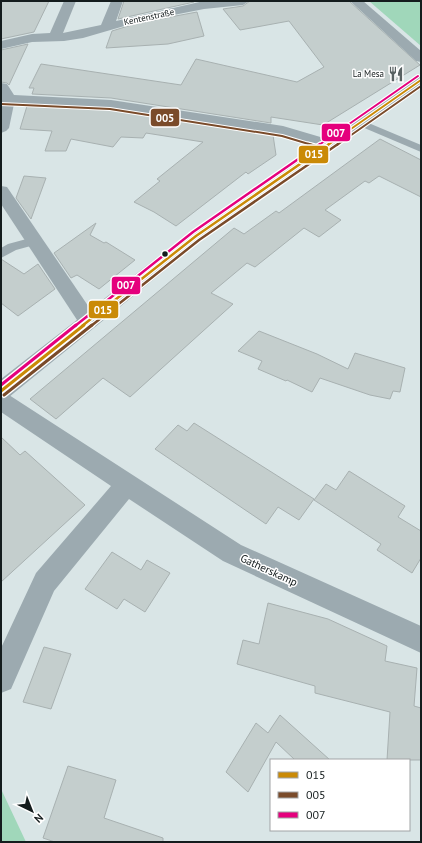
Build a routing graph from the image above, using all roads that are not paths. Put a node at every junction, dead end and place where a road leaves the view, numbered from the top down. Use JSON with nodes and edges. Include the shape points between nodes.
{"nodes":[{"id":1,"x":70,"y":1,"type":"edge"},
{"id":2,"x":117,"y":1,"type":"edge"},
{"id":3,"x":239,"y":1,"type":"edge"},
{"id":4,"x":356,"y":1,"type":"edge"},
{"id":5,"x":107,"y":26,"type":"junction"},
{"id":6,"x":55,"y":37,"type":"junction"},
{"id":7,"x":1,"y":45,"type":"edge"},
{"id":8,"x":421,"y":58,"type":"edge"},
{"id":9,"x":421,"y":80,"type":"edge"},
{"id":10,"x":1,"y":86,"type":"edge"},
{"id":11,"x":5,"y":99,"type":"edge"},
{"id":12,"x":359,"y":122,"type":"junction"},
{"id":13,"x":1,"y":128,"type":"edge"},
{"id":14,"x":328,"y":144,"type":"junction"},
{"id":15,"x":421,"y":149,"type":"edge"},
{"id":16,"x":1,"y":191,"type":"edge"},
{"id":17,"x":34,"y":241,"type":"junction"},
{"id":18,"x":1,"y":254,"type":"edge"},
{"id":19,"x":88,"y":321,"type":"junction"},
{"id":20,"x":1,"y":391,"type":"edge"},
{"id":21,"x":1,"y":401,"type":"edge"},
{"id":22,"x":127,"y":484,"type":"junction"},
{"id":23,"x":421,"y":640,"type":"edge"},
{"id":24,"x":1,"y":679,"type":"edge"}],
"edges":[{"from":1,"to":6,"type":"street"},
{"from":2,"to":5,"type":"street","name":"Kentenstraße"},
{"from":3,"to":5,"type":"street","name":"Kentenstraße","via":[[204,5]]},
{"from":4,"to":8,"type":"street"},
{"from":5,"to":6,"type":"street","name":"Kentenstraße","via":[[83,34]]},
{"from":6,"to":7,"type":"street","name":"Kentenstraße","via":[[32,38]]},
{"from":9,"to":12,"type":"street"},
{"from":10,"to":11,"type":"street"},
{"from":11,"to":13,"type":"street"},
{"from":11,"to":14,"type":"street","via":[[111,104],[283,131]]},
{"from":12,"to":14,"type":"street"},
{"from":12,"to":15,"type":"lane"},
{"from":14,"to":19,"type":"street","via":[[196,236]]},
{"from":16,"to":17,"type":"street"},
{"from":17,"to":18,"type":"lane"},
{"from":17,"to":19,"type":"street"},
{"from":19,"to":20,"type":"street"},
{"from":21,"to":22,"type":"street","name":"Gatherskamp"},
{"from":22,"to":23,"type":"street","name":"Gatherskamp","via":[[232,553]]},
{"from":22,"to":24,"type":"street","via":[[45,582]]}]}
